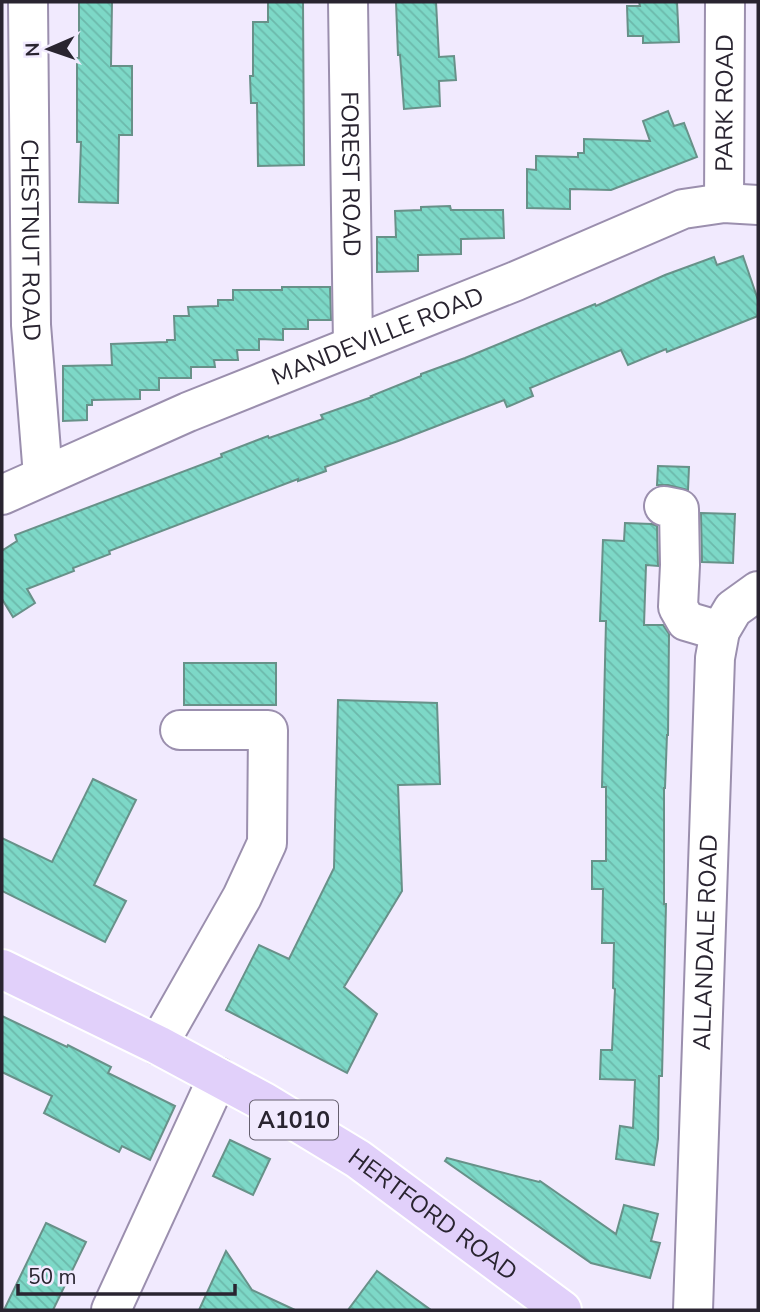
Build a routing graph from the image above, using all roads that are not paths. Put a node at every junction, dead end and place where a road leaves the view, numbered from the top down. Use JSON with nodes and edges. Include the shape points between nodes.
{"nodes":[{"id":1,"x":28,"y":2,"type":"edge"},
{"id":2,"x":348,"y":2,"type":"edge"},
{"id":3,"x":725,"y":2,"type":"edge"},
{"id":4,"x":741,"y":204,"type":"edge"},
{"id":5,"x":354,"y":345,"type":"junction"},
{"id":6,"x":43,"y":476,"type":"junction"},
{"id":7,"x":2,"y":495,"type":"edge"},
{"id":8,"x":664,"y":506,"type":"dead end"},
{"id":9,"x":758,"y":591,"type":"edge"},
{"id":10,"x":720,"y":631,"type":"junction"},
{"id":11,"x":180,"y":730,"type":"dead end"},
{"id":12,"x":2,"y":969,"type":"edge"},
{"id":13,"x":158,"y":1045,"type":"junction"},
{"id":14,"x":218,"y":1077,"type":"junction"},
{"id":15,"x":111,"y":1310,"type":"edge"},
{"id":16,"x":562,"y":1310,"type":"edge"},
{"id":17,"x":693,"y":1310,"type":"edge"}],
"edges":[{"from":1,"to":6,"type":"street","name":"CHESTNUT ROAD","via":[[31,325]]},
{"from":2,"to":5,"type":"street","name":"FOREST ROAD"},
{"from":3,"to":4,"type":"street","name":"PARK ROAD"},
{"from":4,"to":5,"type":"street","name":"MANDEVILLE ROAD","via":[[683,209]]},
{"from":5,"to":6,"type":"street","name":"MANDEVILLE ROAD"},
{"from":6,"to":7,"type":"street","name":"MANDEVILLE ROAD"},
{"from":8,"to":10,"type":"street","via":[[679,509],[678,607],[686,621]]},
{"from":9,"to":10,"type":"street","name":"ALLANDALE ROAD","via":[[733,610]]},
{"from":10,"to":17,"type":"street","name":"ALLANDALE ROAD","via":[[715,658]]},
{"from":11,"to":13,"type":"street","via":[[268,730],[267,844]]},
{"from":12,"to":13,"type":"main road","name":"HERTFORD ROAD","number":"A1010"},
{"from":13,"to":14,"type":"main road","name":"HERTFORD ROAD","number":"A1010"},
{"from":14,"to":15,"type":"street"},
{"from":14,"to":16,"type":"main road","name":"HERTFORD ROAD","number":"A1010","via":[[358,1159]]}]}
